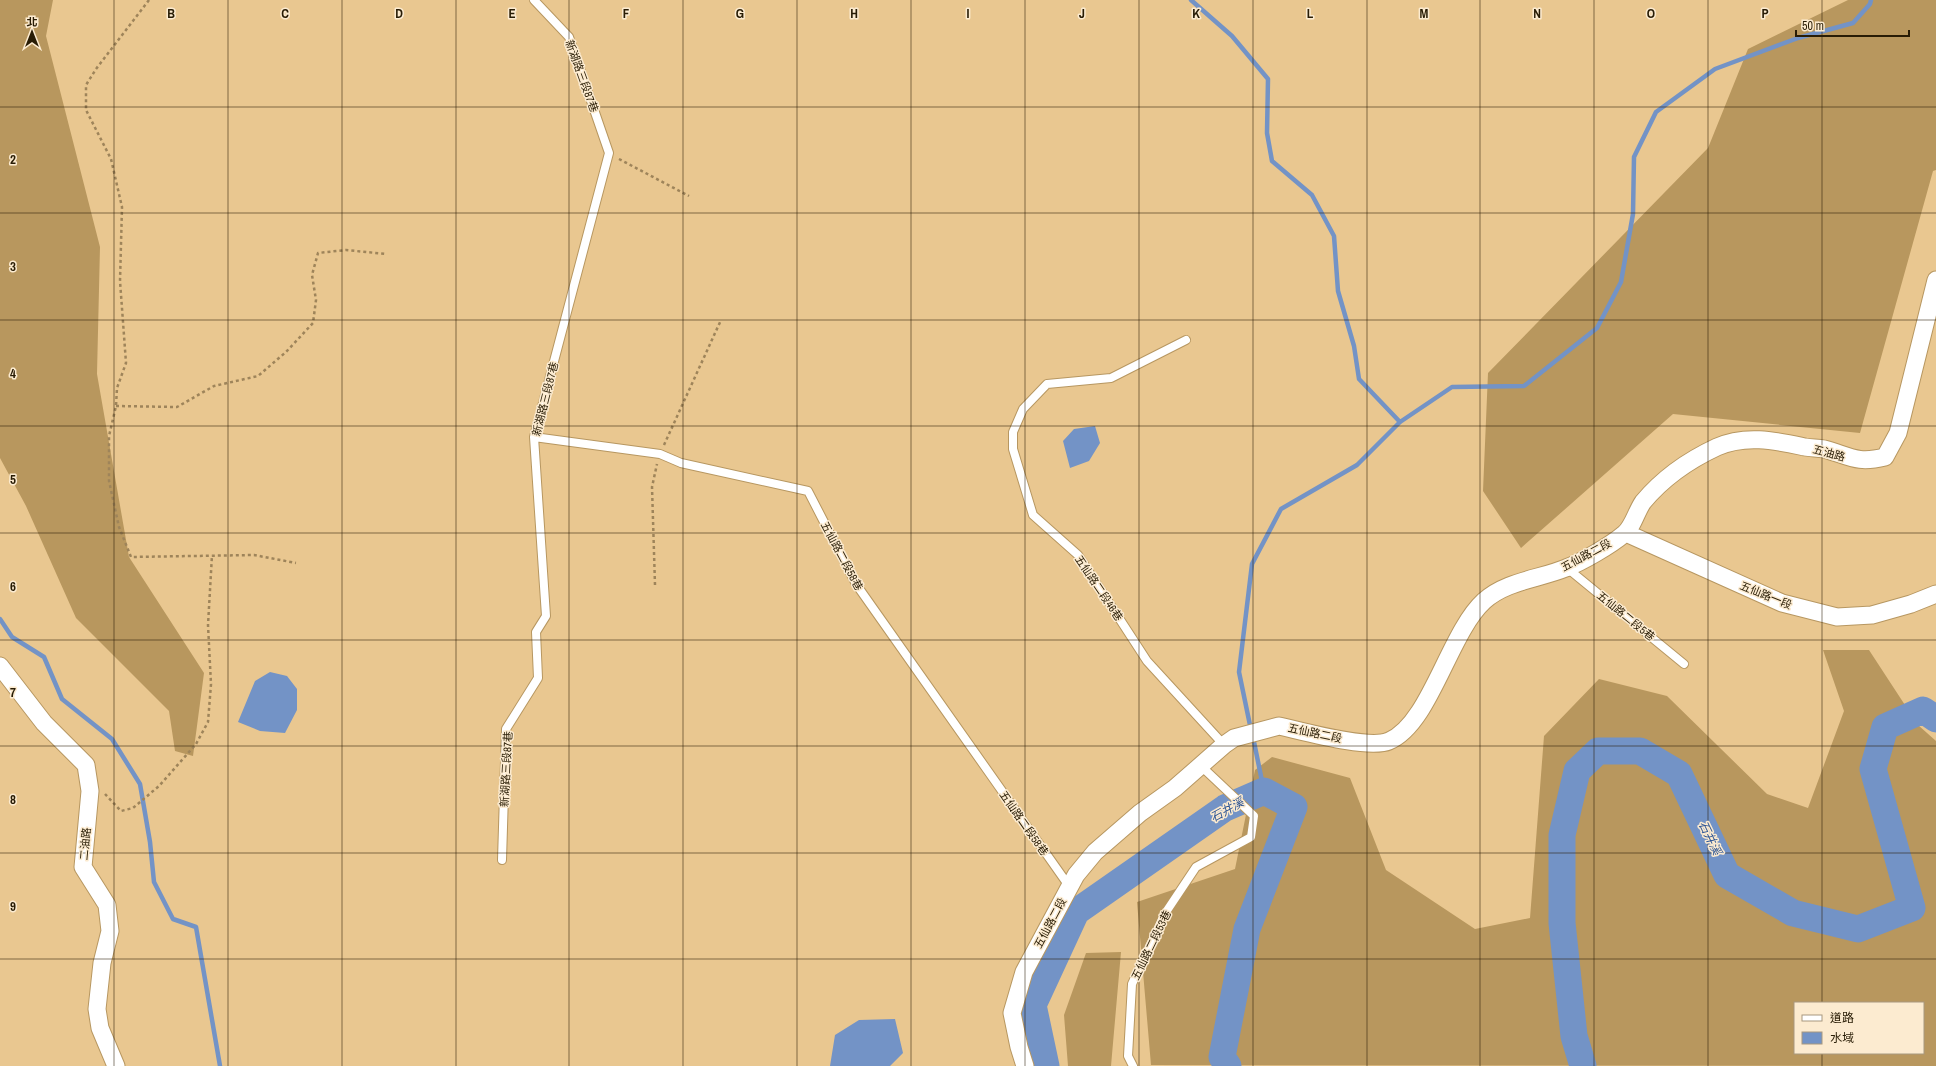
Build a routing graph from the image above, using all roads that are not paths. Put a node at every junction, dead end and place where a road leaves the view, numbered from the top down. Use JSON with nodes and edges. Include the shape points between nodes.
{"nodes":[{"id":1,"x":534,"y":0,"type":"edge"},
{"id":2,"x":1936,"y":280,"type":"edge"},
{"id":3,"x":1186,"y":340,"type":"dead end"},
{"id":4,"x":534,"y":437,"type":"junction"},
{"id":5,"x":1626,"y":533,"type":"junction"},
{"id":6,"x":1567,"y":568,"type":"junction"},
{"id":7,"x":1936,"y":594,"type":"edge"},
{"id":8,"x":1684,"y":664,"type":"dead end"},
{"id":9,"x":0,"y":666,"type":"edge"},
{"id":10,"x":1229,"y":742,"type":"junction"},
{"id":11,"x":1201,"y":766,"type":"junction"},
{"id":12,"x":502,"y":860,"type":"dead end"},
{"id":13,"x":1069,"y":886,"type":"junction"},
{"id":14,"x":116,"y":1066,"type":"edge"},
{"id":15,"x":1025,"y":1066,"type":"edge"},
{"id":16,"x":1133,"y":1066,"type":"edge"}],
"edges":[{"from":1,"to":4,"type":"lane","name":"新湖路三段87巷","via":[[569,37],[609,153]]},
{"from":2,"to":5,"type":"street","name":"五油路","via":[[1898,433],[1885,457],[1868,461],[1854,460],[1822,449],[1761,439],[1719,446],[1685,464],[1662,481],[1642,504]]},
{"from":3,"to":10,"type":"lane","name":"五仙路二段46巷","via":[[1111,378],[1047,384],[1023,409],[1014,432],[1014,449],[1033,515],[1078,555],[1147,661]]},
{"from":4,"to":12,"type":"lane","name":"新湖路三段87巷","via":[[546,616],[536,632],[538,678],[506,729]]},
{"from":4,"to":13,"type":"lane","name":"五仙路二段58巷","via":[[660,454],[681,463],[808,490],[856,584]]},
{"from":5,"to":6,"type":"street","name":"五仙路二段"},
{"from":5,"to":7,"type":"street","name":"五仙路一段","via":[[1782,603],[1837,617],[1872,615]]},
{"from":6,"to":8,"type":"lane","name":"五仙路二段5巷"},
{"from":6,"to":10,"type":"street","name":"五仙路二段","via":[[1505,588],[1484,601],[1470,620],[1420,711],[1407,729],[1388,742],[1370,744],[1279,726]]},
{"from":9,"to":14,"type":"street","name":"二油路","via":[[44,723],[86,765],[90,791],[83,868],[107,905],[110,931],[102,963],[97,1009],[100,1028]]},
{"from":10,"to":11,"type":"street","name":"五仙路二段"},
{"from":11,"to":13,"type":"street","name":"五仙路二段","via":[[1095,852]]},
{"from":11,"to":16,"type":"lane","name":"五仙路二段53巷","via":[[1254,816],[1251,836],[1196,867],[1164,915],[1132,984],[1128,1056]]},
{"from":13,"to":15,"type":"street","name":"五仙路二段","via":[[1024,972],[1012,1013]]}]}
